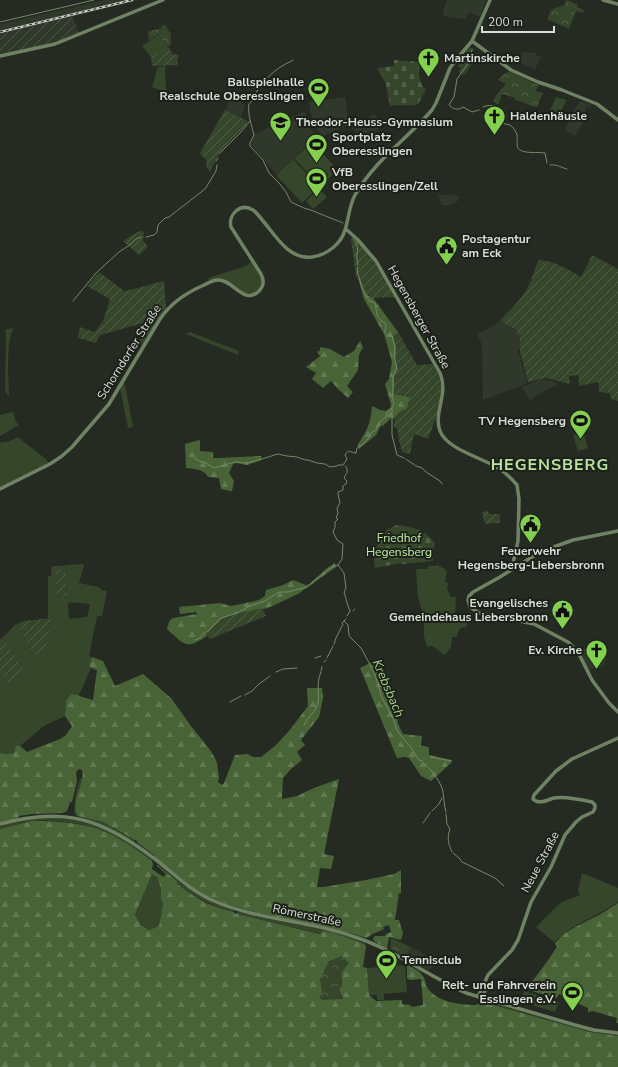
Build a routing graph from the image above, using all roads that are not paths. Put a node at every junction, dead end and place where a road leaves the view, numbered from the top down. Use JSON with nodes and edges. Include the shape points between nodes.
{"nodes":[{"id":1,"x":163,"y":0,"type":"edge"},
{"id":2,"x":490,"y":0,"type":"edge"},
{"id":3,"x":603,"y":0,"type":"edge"},
{"id":4,"x":618,"y":4,"type":"edge"},
{"id":5,"x":472,"y":41,"type":"junction"},
{"id":6,"x":0,"y":56,"type":"edge"},
{"id":7,"x":618,"y":120,"type":"edge"},
{"id":8,"x":346,"y":229,"type":"junction"},
{"id":9,"x":0,"y":489,"type":"edge"},
{"id":10,"x":618,"y":531,"type":"edge"},
{"id":11,"x":514,"y":568,"type":"junction"},
{"id":12,"x":618,"y":712,"type":"edge"},
{"id":13,"x":618,"y":738,"type":"edge"},
{"id":14,"x":0,"y":824,"type":"edge"},
{"id":15,"x":485,"y":982,"type":"junction"},
{"id":16,"x":486,"y":991,"type":"junction"},
{"id":17,"x":478,"y":997,"type":"junction"},
{"id":18,"x":482,"y":998,"type":"junction"},
{"id":19,"x":494,"y":1002,"type":"junction"},
{"id":20,"x":618,"y":1033,"type":"edge"}],
"edges":[{"from":1,"to":6,"type":"street","via":[[66,40]]},
{"from":2,"to":5,"type":"street","name":"Schorndorfer Straße"},
{"from":3,"to":4,"type":"street"},
{"from":5,"to":7,"type":"street","via":[[508,68],[597,104]]},
{"from":5,"to":8,"type":"street","name":"Schorndorfer Straße","via":[[450,68],[432,110],[377,164],[364,182],[352,202]]},
{"from":8,"to":9,"type":"street","name":"Schorndorfer Straße","via":[[329,251],[318,256],[303,257],[285,247],[253,210],[244,208],[236,211],[232,216],[231,227],[261,274],[263,282],[260,290],[255,294],[246,295],[227,282],[219,280],[195,289],[177,300],[160,319],[106,408],[72,447],[52,463]]},
{"from":8,"to":11,"type":"street","name":"Hegensberger Straße","via":[[376,261],[440,373],[443,392],[438,420],[444,438],[455,447],[498,468],[518,486],[518,541]]},
{"from":10,"to":11,"type":"street","via":[[573,540],[540,552]]},
{"from":11,"to":12,"type":"street","via":[[470,594],[468,602],[471,608],[482,614],[534,624],[566,640],[577,651],[591,679]]},
{"from":13,"to":15,"type":"street","name":"Neue Straße","via":[[572,759],[534,794],[533,799],[536,802],[564,798],[592,802],[595,808],[566,833],[530,905],[518,940]]},
{"from":14,"to":17,"type":"street","name":"Römerstraße","via":[[48,816],[70,817],[95,824],[117,833],[134,844],[198,893],[213,901],[358,938],[395,954],[454,988]]},
{"from":15,"to":16,"type":"street"},
{"from":15,"to":17,"type":"street","name":"Neue Straße"},
{"from":16,"to":18,"type":"street"},
{"from":16,"to":19,"type":"street"},
{"from":17,"to":18,"type":"street","name":"Römerstraße"},
{"from":18,"to":19,"type":"street","name":"Römerstraße"},
{"from":19,"to":20,"type":"street","name":"Römerstraße","via":[[583,1027]]}]}
